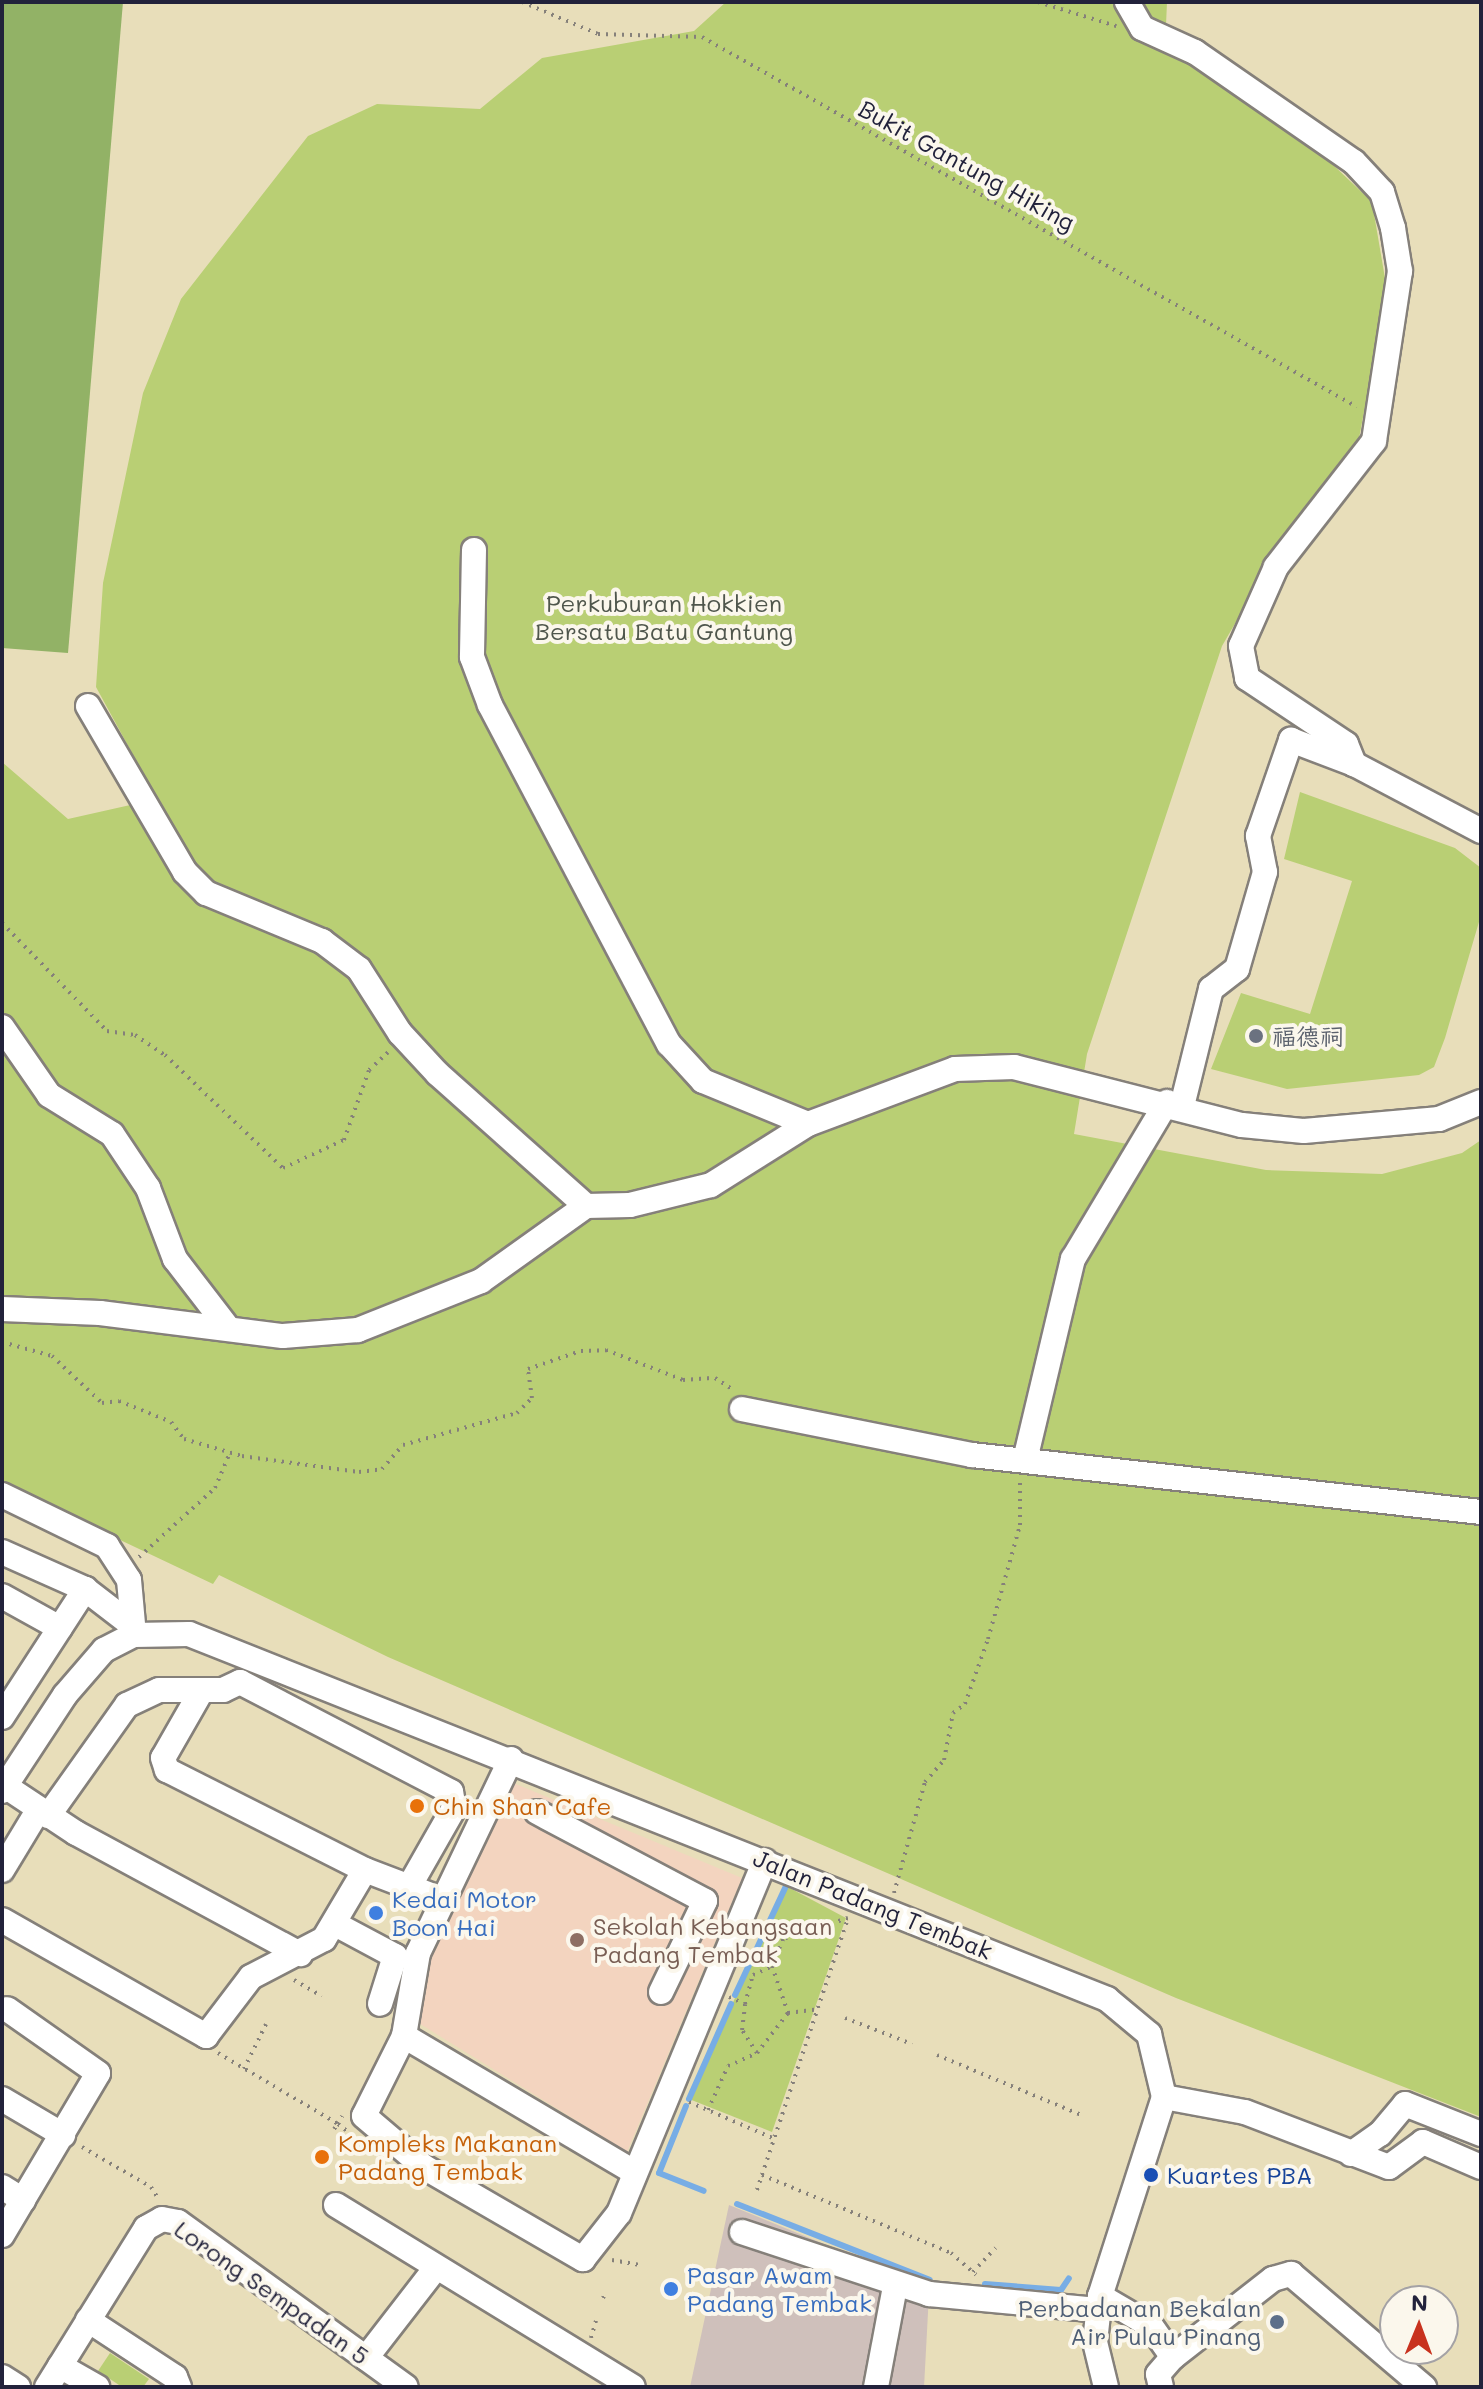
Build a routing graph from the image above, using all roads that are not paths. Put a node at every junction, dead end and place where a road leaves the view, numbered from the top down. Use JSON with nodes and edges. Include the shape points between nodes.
{"nodes":[{"id":1,"x":1127,"y":2,"type":"edge"},
{"id":2,"x":474,"y":550,"type":"dead end"},
{"id":3,"x":88,"y":706,"type":"dead end"},
{"id":4,"x":1298,"y":712,"type":"junction"},
{"id":5,"x":1291,"y":740,"type":"junction"},
{"id":6,"x":1354,"y":764,"type":"junction"},
{"id":7,"x":1481,"y":831,"type":"edge"},
{"id":8,"x":2,"y":1027,"type":"edge"},
{"id":9,"x":1481,"y":1102,"type":"edge"},
{"id":10,"x":1174,"y":1104,"type":"junction"},
{"id":11,"x":808,"y":1124,"type":"junction"},
{"id":12,"x":586,"y":1206,"type":"junction"},
{"id":13,"x":2,"y":1309,"type":"edge"},
{"id":14,"x":229,"y":1329,"type":"junction"},
{"id":15,"x":742,"y":1409,"type":"road end"},
{"id":16,"x":1025,"y":1460,"type":"junction"},
{"id":17,"x":2,"y":1495,"type":"edge"},
{"id":18,"x":1481,"y":1512,"type":"edge"},
{"id":19,"x":2,"y":1552,"type":"edge"},
{"id":20,"x":85,"y":1589,"type":"junction"},
{"id":21,"x":2,"y":1596,"type":"edge"},
{"id":22,"x":60,"y":1628,"type":"junction"},
{"id":23,"x":133,"y":1630,"type":"junction"},
{"id":24,"x":251,"y":1654,"type":"junction"},
{"id":25,"x":240,"y":1682,"type":"junction"},
{"id":26,"x":202,"y":1690,"type":"junction"},
{"id":27,"x":3,"y":1713,"type":"edge"},
{"id":28,"x":511,"y":1759,"type":"junction"},
{"id":29,"x":4,"y":1788,"type":"edge"},
{"id":30,"x":44,"y":1812,"type":"junction"},
{"id":31,"x":537,"y":1812,"type":"dead end"},
{"id":32,"x":765,"y":1861,"type":"junction"},
{"id":33,"x":2,"y":1870,"type":"edge"},
{"id":34,"x":365,"y":1870,"type":"junction"},
{"id":35,"x":410,"y":1885,"type":"junction"},
{"id":36,"x":444,"y":1900,"type":"junction"},
{"id":37,"x":705,"y":1901,"type":"junction"},
{"id":38,"x":741,"y":1916,"type":"junction"},
{"id":39,"x":2,"y":1920,"type":"edge"},
{"id":40,"x":337,"y":1925,"type":"junction"},
{"id":41,"x":300,"y":1954,"type":"junction"},
{"id":42,"x":380,"y":2004,"type":"dead end"},
{"id":43,"x":7,"y":2009,"type":"dead end"},
{"id":44,"x":701,"y":2011,"type":"junction"},
{"id":45,"x":404,"y":2036,"type":"junction"},
{"id":46,"x":1164,"y":2097,"type":"junction"},
{"id":47,"x":2,"y":2099,"type":"edge"},
{"id":48,"x":1481,"y":2134,"type":"edge"},
{"id":49,"x":63,"y":2135,"type":"junction"},
{"id":50,"x":1351,"y":2154,"type":"junction"},
{"id":51,"x":1481,"y":2167,"type":"edge"},
{"id":52,"x":634,"y":2172,"type":"junction"},
{"id":53,"x":2,"y":2187,"type":"edge"},
{"id":54,"x":23,"y":2200,"type":"junction"},
{"id":55,"x":336,"y":2205,"type":"dead end"},
{"id":56,"x":742,"y":2232,"type":"dead end"},
{"id":57,"x":2,"y":2235,"type":"edge"},
{"id":58,"x":435,"y":2269,"type":"junction"},
{"id":59,"x":895,"y":2286,"type":"junction"},
{"id":60,"x":1098,"y":2303,"type":"junction"},
{"id":61,"x":88,"y":2320,"type":"junction"},
{"id":62,"x":1173,"y":2357,"type":"junction"},
{"id":63,"x":366,"y":2358,"type":"junction"},
{"id":64,"x":60,"y":2366,"type":"junction"},
{"id":65,"x":2,"y":2377,"type":"edge"},
{"id":66,"x":18,"y":2387,"type":"edge"},
{"id":67,"x":47,"y":2387,"type":"edge"},
{"id":68,"x":97,"y":2387,"type":"edge"},
{"id":69,"x":179,"y":2387,"type":"edge"},
{"id":70,"x":406,"y":2387,"type":"edge"},
{"id":71,"x":633,"y":2387,"type":"edge"},
{"id":72,"x":876,"y":2387,"type":"edge"},
{"id":73,"x":1106,"y":2387,"type":"edge"},
{"id":74,"x":1161,"y":2387,"type":"edge"},
{"id":75,"x":1424,"y":2387,"type":"edge"}],
"edges":[{"from":1,"to":4,"type":"street","via":[[1142,28],[1249,88],[1354,162],[1382,192],[1400,271],[1378,419],[1362,462],[1276,567],[1246,623],[1247,678]]},
{"from":2,"to":11,"type":"street","via":[[472,657],[490,705],[669,1044],[703,1081]]},
{"from":3,"to":12,"type":"street","via":[[185,872],[238,911],[322,941],[359,969],[400,1033]]},
{"from":4,"to":5,"type":"street"},
{"from":4,"to":6,"type":"street","via":[[1346,744]]},
{"from":5,"to":6,"type":"street"},
{"from":5,"to":10,"type":"street","via":[[1258,836],[1265,872],[1237,969],[1211,989]]},
{"from":6,"to":7,"type":"street"},
{"from":8,"to":14,"type":"street","via":[[49,1095],[112,1134],[148,1188],[175,1259]]},
{"from":9,"to":10,"type":"street","via":[[1439,1119],[1304,1131],[1242,1125]]},
{"from":10,"to":11,"type":"street","via":[[1014,1067],[955,1069]]},
{"from":10,"to":16,"type":"street","via":[[1073,1259]]},
{"from":11,"to":12,"type":"street","via":[[711,1185],[630,1205]]},
{"from":12,"to":14,"type":"street","via":[[481,1281],[358,1330],[321,1337]]},
{"from":13,"to":14,"type":"street"},
{"from":15,"to":16,"type":"street","via":[[915,1447]]},
{"from":16,"to":18,"type":"street"},
{"from":17,"to":23,"type":"street","via":[[98,1538],[126,1575]]},
{"from":19,"to":20,"type":"street"},
{"from":20,"to":22,"type":"street"},
{"from":20,"to":23,"type":"street"},
{"from":21,"to":22,"type":"street"},
{"from":22,"to":27,"type":"street"},
{"from":23,"to":24,"type":"street","name":"Jalan Padang Tembak","via":[[189,1634]]},
{"from":23,"to":29,"type":"street","via":[[91,1663]]},
{"from":24,"to":25,"type":"street"},
{"from":24,"to":28,"type":"street","name":"Jalan Padang Tembak"},
{"from":25,"to":26,"type":"street"},
{"from":25,"to":35,"type":"street","via":[[451,1792],[454,1808]]},
{"from":26,"to":30,"type":"street","via":[[159,1690],[127,1705]]},
{"from":26,"to":34,"type":"street","via":[[164,1768]]},
{"from":28,"to":32,"type":"street","name":"Jalan Padang Tembak"},
{"from":28,"to":36,"type":"street"},
{"from":29,"to":30,"type":"street"},
{"from":30,"to":33,"type":"street"},
{"from":30,"to":41,"type":"street"},
{"from":31,"to":37,"type":"street"},
{"from":32,"to":38,"type":"street"},
{"from":32,"to":46,"type":"street","name":"Jalan Padang Tembak","via":[[1125,2009],[1149,2034]]},
{"from":34,"to":35,"type":"street"},
{"from":34,"to":40,"type":"street"},
{"from":35,"to":36,"type":"street"},
{"from":36,"to":45,"type":"street","via":[[415,1962]]},
{"from":37,"to":38,"type":"street"},
{"from":37,"to":44,"type":"street","via":[[655,1988]]},
{"from":38,"to":44,"type":"street"},
{"from":39,"to":41,"type":"street","via":[[200,2036],[216,2031],[251,1977]]},
{"from":40,"to":41,"type":"street"},
{"from":40,"to":42,"type":"street","via":[[395,1956]]},
{"from":43,"to":49,"type":"street","via":[[97,2069]]},
{"from":44,"to":52,"type":"street"},
{"from":45,"to":52,"type":"street"},
{"from":45,"to":52,"type":"street","via":[[364,2116],[424,2167],[583,2259],[619,2213]]},
{"from":46,"to":50,"type":"street","via":[[1245,2112]]},
{"from":46,"to":60,"type":"street"},
{"from":47,"to":49,"type":"street"},
{"from":48,"to":50,"type":"street","via":[[1405,2104],[1380,2134]]},
{"from":49,"to":54,"type":"street"},
{"from":50,"to":51,"type":"street","via":[[1389,2167],[1423,2142]]},
{"from":53,"to":54,"type":"street"},
{"from":54,"to":57,"type":"street"},
{"from":55,"to":58,"type":"street"},
{"from":56,"to":59,"type":"street"},
{"from":58,"to":63,"type":"street"},
{"from":58,"to":71,"type":"street"},
{"from":59,"to":60,"type":"street","via":[[980,2299]]},
{"from":59,"to":72,"type":"street"},
{"from":60,"to":62,"type":"street","via":[[1151,2326]]},
{"from":60,"to":73,"type":"street"},
{"from":61,"to":63,"type":"street","name":"Lorong Sempadan 5","via":[[146,2228],[162,2219],[178,2222]]},
{"from":61,"to":64,"type":"street","name":"Lorong Sempadan 5"},
{"from":61,"to":69,"type":"street","via":[[175,2377]]},
{"from":62,"to":74,"type":"street","via":[[1158,2374]]},
{"from":62,"to":75,"type":"street","via":[[1273,2279],[1291,2274]]},
{"from":63,"to":70,"type":"street","name":"Lorong Sempadan 5"},
{"from":64,"to":67,"type":"street","name":"Lorong Sempadan 5"},
{"from":64,"to":68,"type":"street"},
{"from":65,"to":66,"type":"street"}]}
